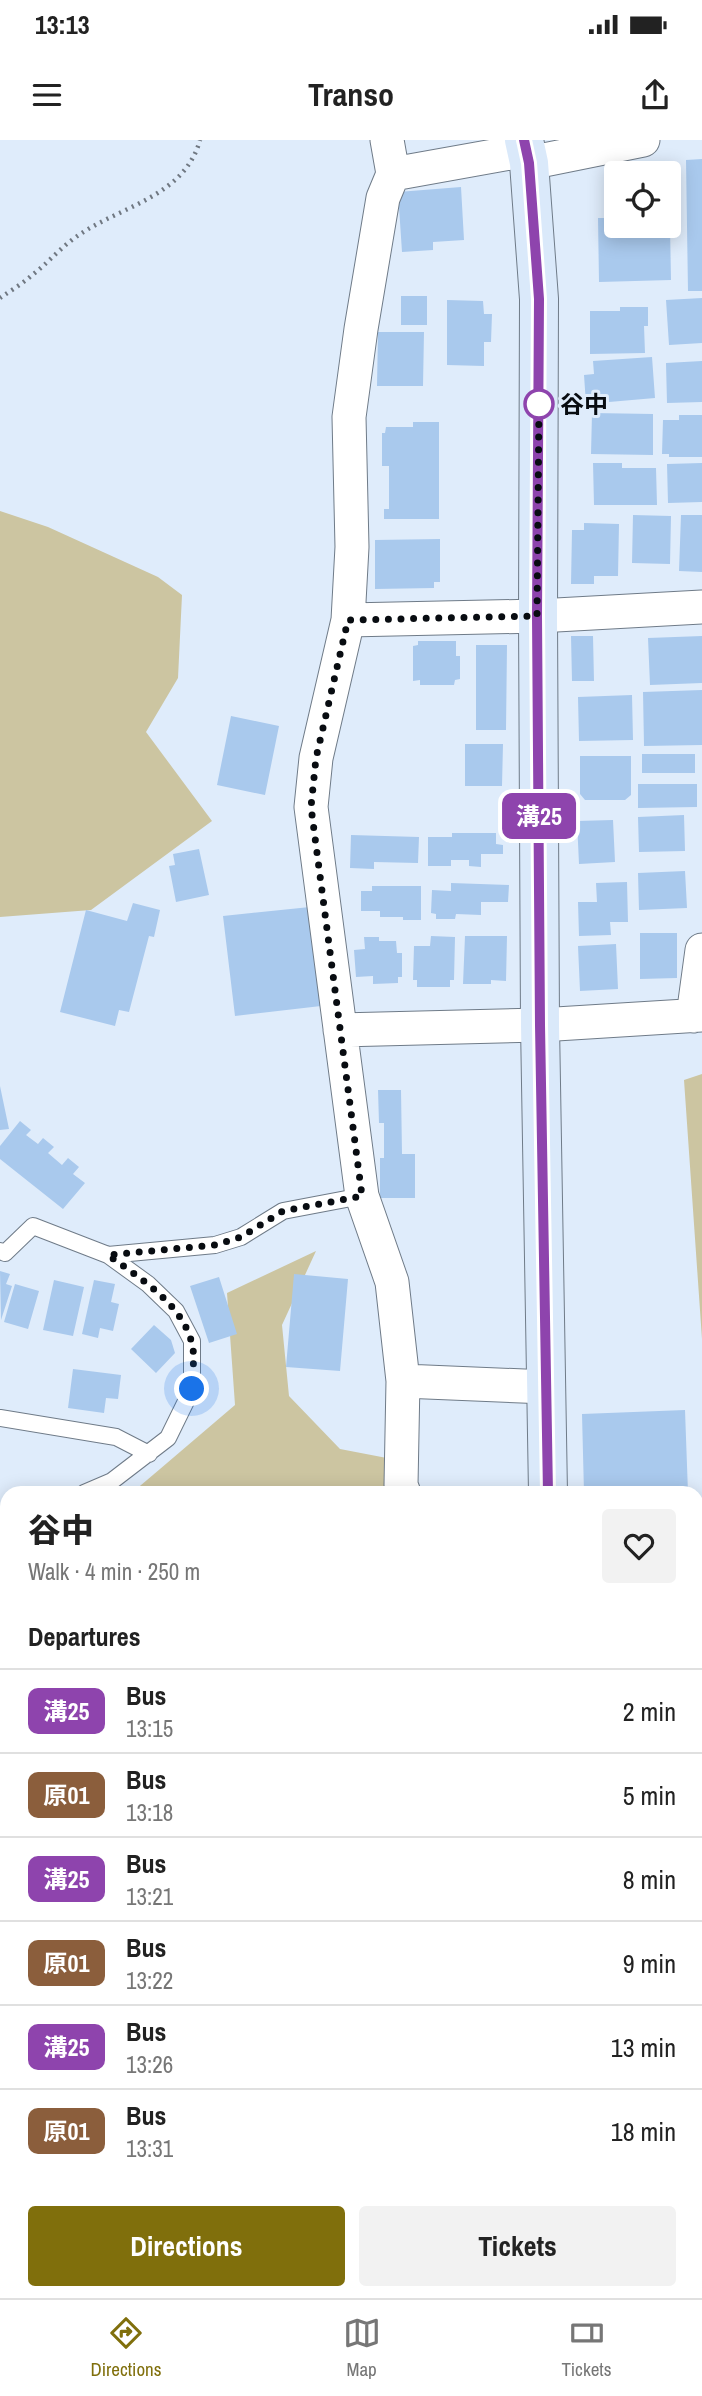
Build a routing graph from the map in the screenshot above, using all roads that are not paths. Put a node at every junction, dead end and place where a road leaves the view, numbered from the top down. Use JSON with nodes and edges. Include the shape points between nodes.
{"nodes":[{"id":1,"x":387,"y":140,"type":"edge"},
{"id":2,"x":643,"y":140,"type":"edge"},
{"id":3,"x":527,"y":151,"type":"edge"},
{"id":4,"x":393,"y":174,"type":"junction"},
{"id":5,"x":702,"y":607,"type":"edge"},
{"id":6,"x":537,"y":616,"type":"junction"},
{"id":7,"x":348,"y":620,"type":"junction"},
{"id":8,"x":702,"y":950,"type":"edge"},
{"id":9,"x":698,"y":1015,"type":"edge"},
{"id":10,"x":540,"y":1025,"type":"junction"},
{"id":11,"x":340,"y":1030,"type":"junction"},
{"id":12,"x":362,"y":1196,"type":"junction"},
{"id":13,"x":0,"y":1251,"type":"edge"},
{"id":14,"x":108,"y":1255,"type":"junction"},
{"id":15,"x":403,"y":1381,"type":"junction"},
{"id":16,"x":547,"y":1387,"type":"junction"},
{"id":17,"x":0,"y":1418,"type":"edge"},
{"id":18,"x":149,"y":1454,"type":"junction"},
{"id":19,"x":100,"y":1486,"type":"edge"},
{"id":20,"x":401,"y":1486,"type":"edge"},
{"id":21,"x":548,"y":1486,"type":"edge"}],
"edges":[{"from":1,"to":4,"type":"street"},
{"from":2,"to":3,"type":"street"},
{"from":3,"to":4,"type":"street"},
{"from":3,"to":6,"type":"street","via":[[539,299]]},
{"from":4,"to":7,"type":"street","via":[[383,198],[349,417],[352,547]]},
{"from":5,"to":6,"type":"street"},
{"from":6,"to":7,"type":"street"},
{"from":6,"to":10,"type":"street"},
{"from":7,"to":11,"type":"street","via":[[316,758],[311,807]]},
{"from":8,"to":9,"type":"street"},
{"from":9,"to":10,"type":"street"},
{"from":10,"to":11,"type":"street"},
{"from":10,"to":16,"type":"street"},
{"from":11,"to":12,"type":"street"},
{"from":12,"to":14,"type":"lane","via":[[283,1211],[241,1237],[215,1245]]},
{"from":12,"to":15,"type":"street","via":[[392,1282]]},
{"from":13,"to":14,"type":"lane","via":[[5,1253],[33,1226]]},
{"from":14,"to":18,"type":"lane","via":[[176,1311],[192,1341],[192,1389],[168,1438]]},
{"from":15,"to":16,"type":"street"},
{"from":15,"to":20,"type":"street"},
{"from":16,"to":21,"type":"street"},
{"from":17,"to":18,"type":"lane","via":[[116,1437]]},
{"from":18,"to":19,"type":"lane"}]}
